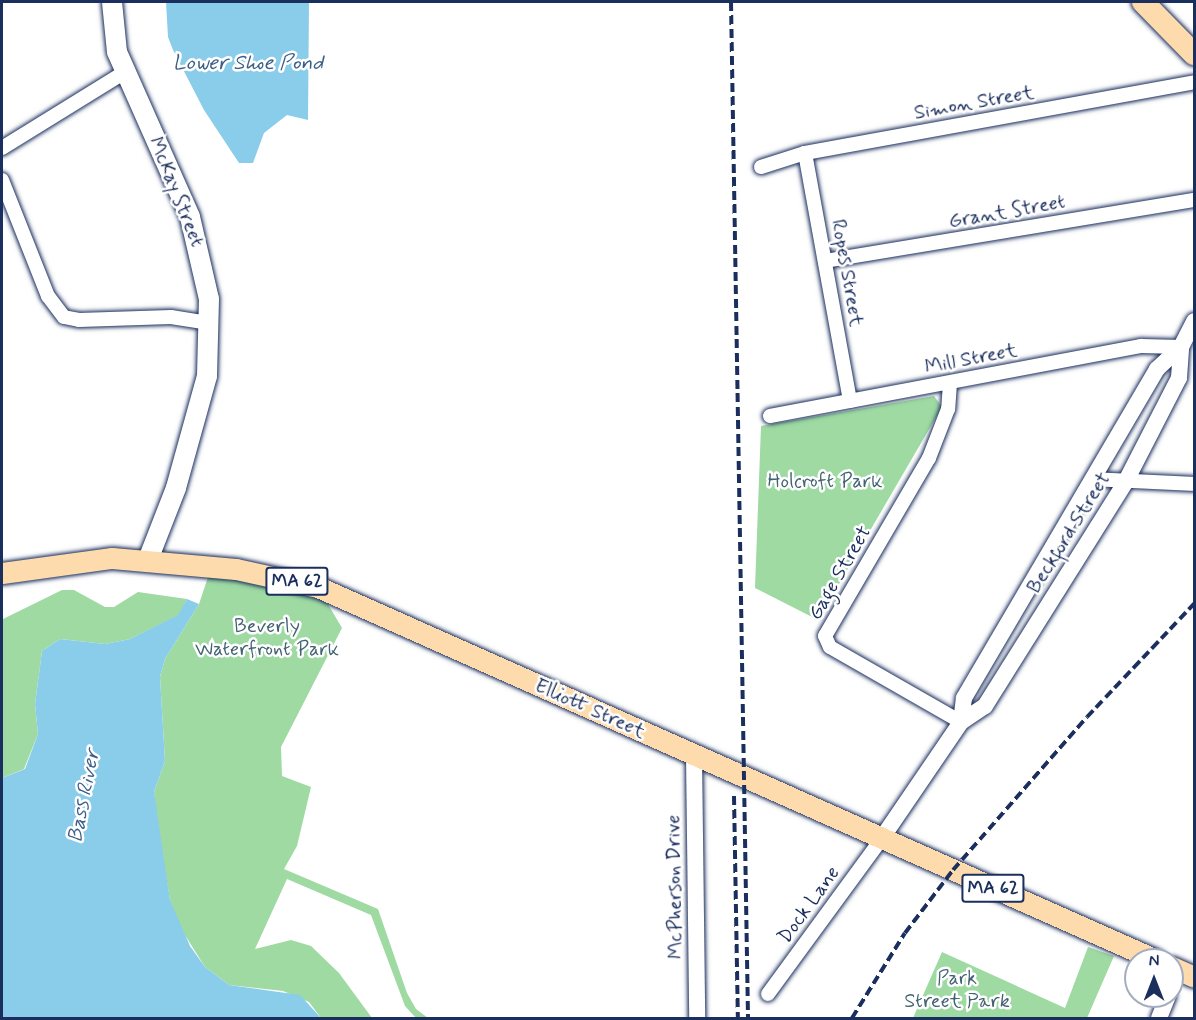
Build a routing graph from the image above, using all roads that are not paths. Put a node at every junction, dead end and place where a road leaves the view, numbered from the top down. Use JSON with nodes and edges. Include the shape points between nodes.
{"nodes":[{"id":1,"x":112,"y":2,"type":"edge"},
{"id":2,"x":1143,"y":2,"type":"edge"},
{"id":3,"x":1194,"y":54,"type":"edge"},
{"id":4,"x":125,"y":72,"type":"junction"},
{"id":5,"x":1194,"y":82,"type":"edge"},
{"id":6,"x":2,"y":148,"type":"edge"},
{"id":7,"x":805,"y":153,"type":"junction"},
{"id":8,"x":761,"y":167,"type":"dead end"},
{"id":9,"x":2,"y":180,"type":"edge"},
{"id":10,"x":1194,"y":200,"type":"edge"},
{"id":11,"x":825,"y":261,"type":"junction"},
{"id":12,"x":1194,"y":321,"type":"edge"},
{"id":13,"x":210,"y":323,"type":"junction"},
{"id":14,"x":1181,"y":347,"type":"junction"},
{"id":15,"x":950,"y":383,"type":"junction"},
{"id":16,"x":850,"y":401,"type":"junction"},
{"id":17,"x":770,"y":416,"type":"dead end"},
{"id":18,"x":1092,"y":479,"type":"junction"},
{"id":19,"x":1126,"y":481,"type":"junction"},
{"id":20,"x":1194,"y":484,"type":"edge"},
{"id":21,"x":148,"y":560,"type":"junction"},
{"id":22,"x":2,"y":573,"type":"edge"},
{"id":23,"x":960,"y":722,"type":"junction"},
{"id":24,"x":694,"y":755,"type":"junction"},
{"id":25,"x":882,"y":838,"type":"junction"},
{"id":26,"x":1129,"y":948,"type":"edge"},
{"id":27,"x":768,"y":994,"type":"dead end"},
{"id":28,"x":697,"y":1018,"type":"edge"}],
"edges":[{"from":1,"to":4,"type":"main road","name":"McKay Street","via":[[117,52]]},
{"from":2,"to":3,"type":"highway"},
{"from":4,"to":6,"type":"street"},
{"from":4,"to":13,"type":"main road","name":"McKay Street","via":[[190,217],[204,263]]},
{"from":5,"to":7,"type":"street","name":"Simon Street"},
{"from":7,"to":8,"type":"street","name":"Simon Street"},
{"from":7,"to":11,"type":"street","name":"Ropes Street"},
{"from":9,"to":13,"type":"street","via":[[48,296],[64,316],[79,320],[171,317]]},
{"from":10,"to":11,"type":"street","name":"Grant Street"},
{"from":11,"to":16,"type":"street","name":"Ropes Street"},
{"from":12,"to":14,"type":"street","name":"Beckford Street"},
{"from":13,"to":21,"type":"main road","name":"McKay Street","via":[[207,376],[199,408],[176,488]]},
{"from":14,"to":15,"type":"street","name":"Mill Street","via":[[1141,346]]},
{"from":14,"to":18,"type":"street","name":"Beckford Street","via":[[1157,369]]},
{"from":14,"to":19,"type":"street","name":"Beckford Street","via":[[1179,378]]},
{"from":15,"to":16,"type":"street","name":"Mill Street"},
{"from":15,"to":23,"type":"street","name":"Gage Street","via":[[948,409],[929,458],[825,636],[830,646]]},
{"from":16,"to":17,"type":"street","name":"Mill Street"},
{"from":18,"to":19,"type":"street"},
{"from":18,"to":23,"type":"street","name":"Beckford Street","via":[[964,698]]},
{"from":19,"to":20,"type":"street"},
{"from":19,"to":23,"type":"street","name":"Beckford Street","via":[[985,706]]},
{"from":21,"to":22,"type":"main road","name":"Elliott Street","number":"MA 62","via":[[71,561]]},
{"from":21,"to":24,"type":"main road","name":"Elliott Street","number":"MA 62","via":[[236,568],[318,587]]},
{"from":23,"to":25,"type":"street","name":"Beckford Street"},
{"from":24,"to":25,"type":"main road","name":"Elliott Street","number":"MA 62"},
{"from":24,"to":28,"type":"street","name":"McPherson Drive"},
{"from":25,"to":26,"type":"main road","name":"Elliott Street","number":"MA 62"},
{"from":25,"to":27,"type":"street","name":"Dock Lane"}]}
